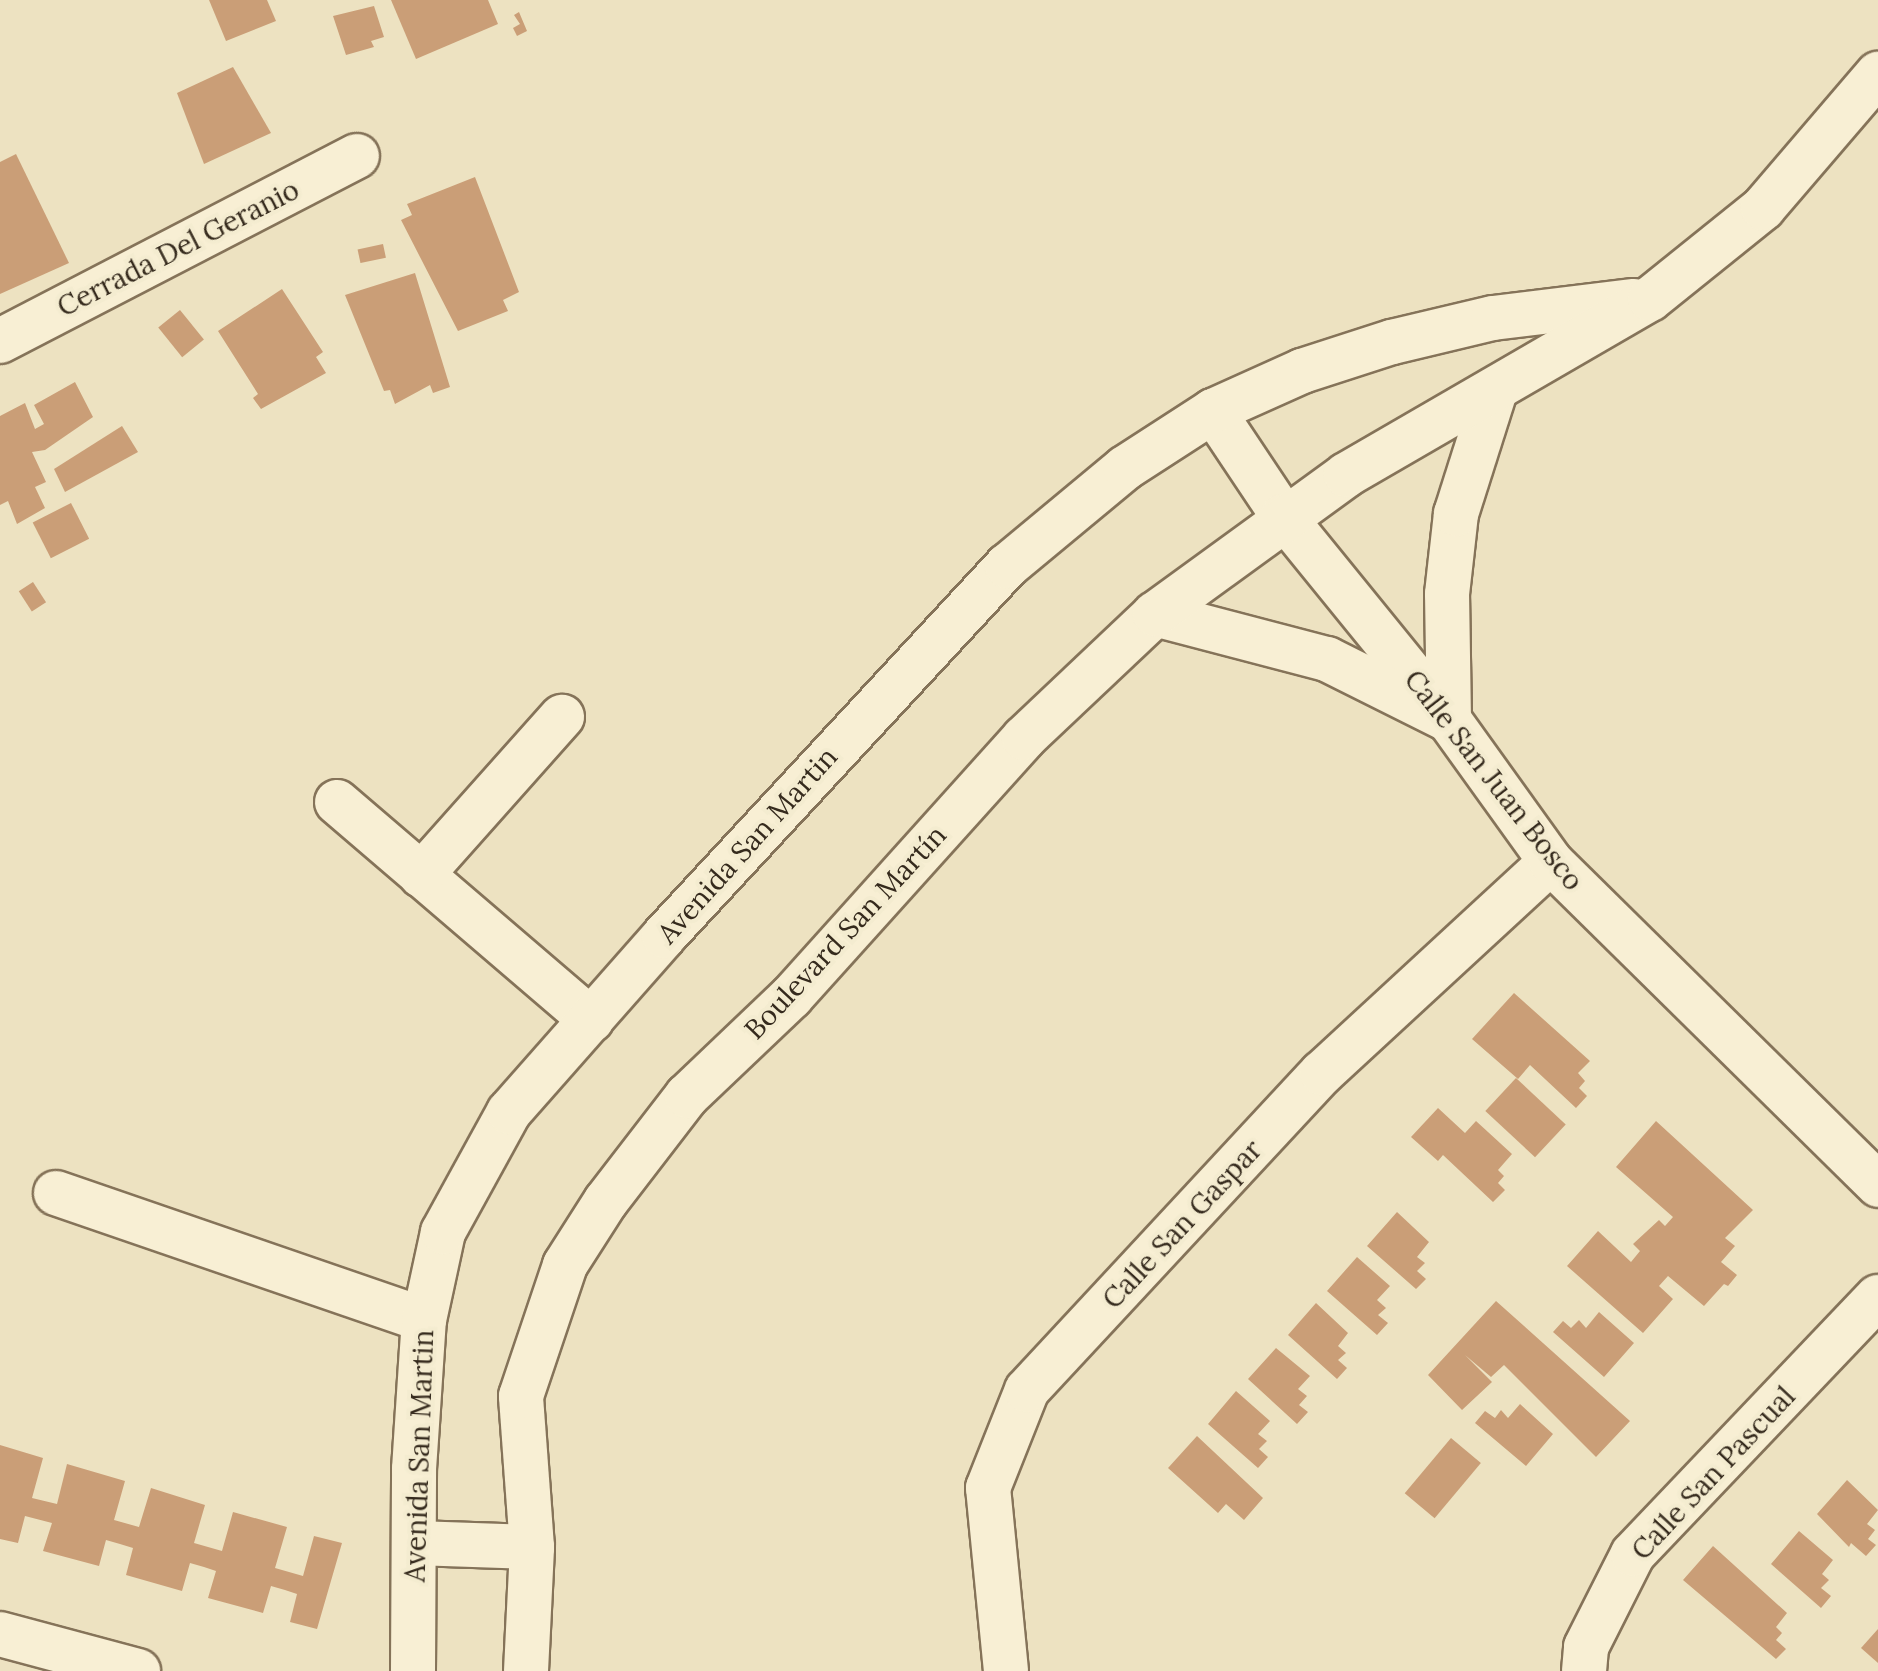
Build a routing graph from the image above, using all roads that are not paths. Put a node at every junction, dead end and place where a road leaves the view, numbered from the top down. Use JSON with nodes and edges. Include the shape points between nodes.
{"nodes":[{"id":1,"x":1878,"y":74,"type":"edge"},
{"id":2,"x":357,"y":156,"type":"dead end"},
{"id":3,"x":1650,"y":299,"type":"junction"},
{"id":4,"x":0,"y":341,"type":"edge"},
{"id":5,"x":1494,"y":394,"type":"junction"},
{"id":6,"x":1213,"y":411,"type":"junction"},
{"id":7,"x":1283,"y":516,"type":"junction"},
{"id":8,"x":1155,"y":614,"type":"junction"},
{"id":9,"x":562,"y":717,"type":"dead end"},
{"id":10,"x":1449,"y":720,"type":"junction"},
{"id":11,"x":337,"y":802,"type":"dead end"},
{"id":12,"x":1551,"y":862,"type":"junction"},
{"id":13,"x":421,"y":875,"type":"junction"},
{"id":14,"x":591,"y":1020,"type":"junction"},
{"id":15,"x":1878,"y":1185,"type":"edge"},
{"id":16,"x":56,"y":1193,"type":"dead end"},
{"id":17,"x":1878,"y":1297,"type":"edge"},
{"id":18,"x":424,"y":1320,"type":"junction"},
{"id":19,"x":415,"y":1543,"type":"junction"},
{"id":20,"x":532,"y":1547,"type":"junction"},
{"id":21,"x":0,"y":1634,"type":"edge"},
{"id":22,"x":138,"y":1671,"type":"edge"},
{"id":23,"x":413,"y":1671,"type":"edge"},
{"id":24,"x":526,"y":1671,"type":"edge"},
{"id":25,"x":1006,"y":1671,"type":"edge"},
{"id":26,"x":1584,"y":1671,"type":"edge"}],
"edges":[{"from":1,"to":3,"type":"street","name":"Boulevard San Martín","via":[[1763,208]]},
{"from":2,"to":4,"type":"street","name":"Cerrada Del Geranio"},
{"from":3,"to":5,"type":"street","name":"Boulevard San Martín"},
{"from":3,"to":6,"type":"street","name":"Avenida San Martin","via":[[1493,318],[1392,342],[1302,371]]},
{"from":5,"to":7,"type":"street","name":"Boulevard San Martín"},
{"from":5,"to":10,"type":"street","via":[[1456,514],[1447,594]]},
{"from":6,"to":7,"type":"street","name":"Calle San Juan Bosco"},
{"from":6,"to":14,"type":"street","name":"Avenida San Martin","via":[[1125,468],[1007,566],[880,698]]},
{"from":7,"to":8,"type":"street","name":"Boulevard San Martín"},
{"from":7,"to":10,"type":"street","name":"Calle San Juan Bosco"},
{"from":8,"to":10,"type":"street","via":[[1327,659]]},
{"from":8,"to":20,"type":"street","name":"Boulevard San Martín","via":[[1024,738],[791,997],[687,1096],[606,1201],[565,1265],[521,1396]]},
{"from":9,"to":13,"type":"street"},
{"from":10,"to":12,"type":"street","name":"Calle San Juan Bosco"},
{"from":11,"to":13,"type":"street"},
{"from":12,"to":15,"type":"street","name":"Calle San Juan Bosco"},
{"from":12,"to":25,"type":"street","name":"Calle San Gaspar","via":[[1322,1073],[1027,1390],[988,1488]]},
{"from":13,"to":14,"type":"street"},
{"from":14,"to":18,"type":"street","name":"Avenida San Martin","via":[[509,1112],[443,1232]]},
{"from":16,"to":18,"type":"street"},
{"from":17,"to":26,"type":"street","name":"Calle San Pascual","via":[[1633,1554],[1586,1647]]},
{"from":18,"to":19,"type":"street","name":"Avenida San Martin"},
{"from":19,"to":20,"type":"street"},
{"from":19,"to":23,"type":"street","name":"Avenida San Martin"},
{"from":20,"to":24,"type":"street","name":"Boulevard San Martín"},
{"from":21,"to":22,"type":"street"}]}
